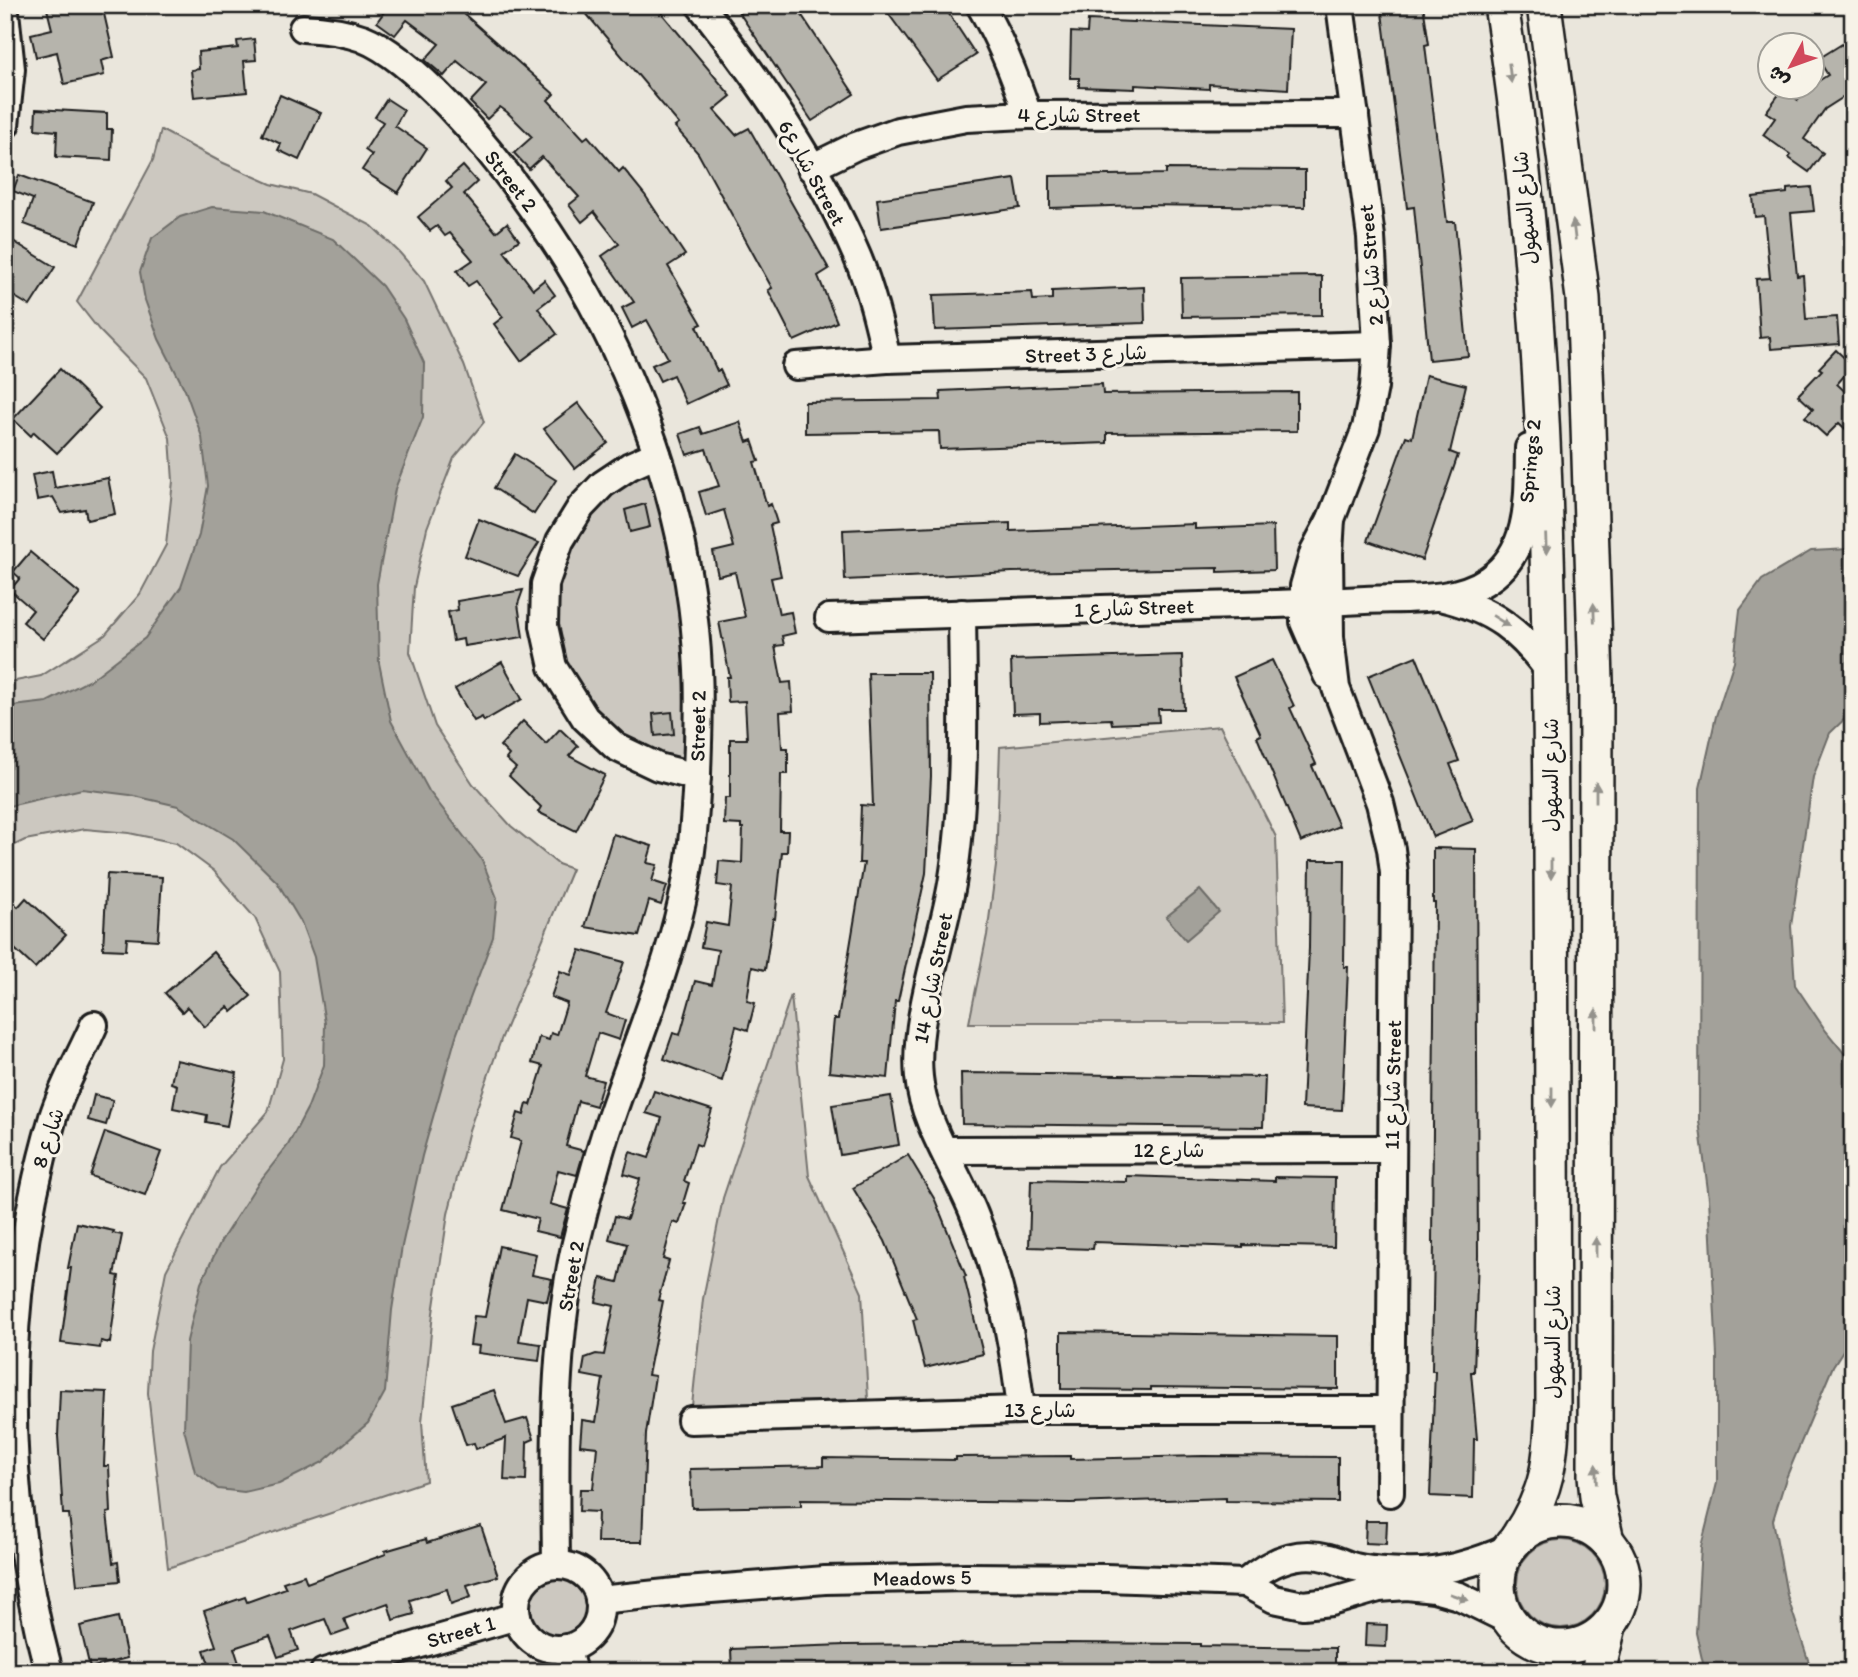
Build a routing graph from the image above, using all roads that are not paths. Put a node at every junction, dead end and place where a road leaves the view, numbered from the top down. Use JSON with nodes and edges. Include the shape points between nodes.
{"nodes":[{"id":1,"x":699,"y":5,"type":"edge"},
{"id":2,"x":980,"y":5,"type":"edge"},
{"id":3,"x":1340,"y":5,"type":"edge"},
{"id":4,"x":1501,"y":5,"type":"edge"},
{"id":5,"x":1544,"y":5,"type":"edge"},
{"id":6,"x":5,"y":12,"type":"edge"},
{"id":7,"x":303,"y":28,"type":"dead end"},
{"id":8,"x":1028,"y":114,"type":"junction"},
{"id":9,"x":1355,"y":114,"type":"junction"},
{"id":10,"x":5,"y":125,"type":"edge"},
{"id":11,"x":811,"y":168,"type":"junction"},
{"id":12,"x":1377,"y":345,"type":"junction"},
{"id":13,"x":887,"y":359,"type":"junction"},
{"id":14,"x":1540,"y":362,"type":"junction"},
{"id":15,"x":796,"y":366,"type":"dead end"},
{"id":16,"x":1587,"y":394,"type":"junction"},
{"id":17,"x":1541,"y":397,"type":"junction"},
{"id":18,"x":657,"y":454,"type":"junction"},
{"id":19,"x":1331,"y":519,"type":"junction"},
{"id":20,"x":1448,"y":594,"type":"junction"},
{"id":21,"x":1330,"y":602,"type":"junction"},
{"id":22,"x":1302,"y":604,"type":"junction"},
{"id":23,"x":962,"y":613,"type":"junction"},
{"id":24,"x":829,"y":618,"type":"dead end"},
{"id":25,"x":1550,"y":674,"type":"junction"},
{"id":26,"x":1336,"y":688,"type":"junction"},
{"id":27,"x":696,"y":777,"type":"junction"},
{"id":28,"x":94,"y":1025,"type":"dead end"},
{"id":29,"x":1392,"y":1149,"type":"junction"},
{"id":30,"x":945,"y":1150,"type":"junction"},
{"id":31,"x":1021,"y":1410,"type":"junction"},
{"id":32,"x":1390,"y":1410,"type":"junction"},
{"id":33,"x":691,"y":1420,"type":"dead end"},
{"id":34,"x":1390,"y":1493,"type":"dead end"},
{"id":35,"x":1607,"y":1541,"type":"junction"},
{"id":36,"x":1513,"y":1543,"type":"junction"},
{"id":37,"x":556,"y":1564,"type":"junction"},
{"id":38,"x":1273,"y":1564,"type":"junction"},
{"id":39,"x":1345,"y":1565,"type":"junction"},
{"id":40,"x":1245,"y":1583,"type":"junction"},
{"id":41,"x":1345,"y":1598,"type":"junction"},
{"id":42,"x":1274,"y":1599,"type":"junction"},
{"id":43,"x":599,"y":1600,"type":"junction"},
{"id":44,"x":517,"y":1616,"type":"junction"},
{"id":45,"x":1609,"y":1626,"type":"junction"},
{"id":46,"x":1515,"y":1627,"type":"junction"},
{"id":47,"x":569,"y":1660,"type":"edge"},
{"id":48,"x":50,"y":1672,"type":"edge"},
{"id":49,"x":324,"y":1672,"type":"edge"},
{"id":50,"x":1542,"y":1672,"type":"edge"},
{"id":51,"x":1598,"y":1672,"type":"edge"}],
"edges":[{"from":1,"to":11,"type":"street","name":"شارع6 Street","via":[[754,74]]},
{"from":2,"to":8,"type":"street","via":[[1005,52]]},
{"from":3,"to":9,"type":"street","name":"شارع 2 Street"},
{"from":4,"to":14,"type":"main road","name":"شارع السهول","one_way":true},
{"from":16,"to":5,"type":"main road","name":"شارع السهول","one_way":true,"via":[[1583,298]]},
{"from":6,"to":10,"type":"street","via":[[11,69]]},
{"from":7,"to":18,"type":"street","name":"Street 2","via":[[335,30],[366,39],[393,56],[464,123],[506,172],[551,234],[606,327]]},
{"from":8,"to":9,"type":"street","name":"شارع 4 Street"},
{"from":8,"to":11,"type":"street","name":"شارع 4 Street","via":[[966,118],[898,131]]},
{"from":9,"to":12,"type":"street","name":"شارع 2 Street","via":[[1371,237]]},
{"from":11,"to":13,"type":"street","name":"شارع6 Street","via":[[857,256]]},
{"from":12,"to":13,"type":"street","name":"Street شارع 3"},
{"from":12,"to":19,"type":"street","name":"شارع 2 Street","via":[[1366,428]]},
{"from":13,"to":15,"type":"street","name":"Street شارع 3"},
{"from":14,"to":16,"type":"main road","via":[[1545,332],[1549,326],[1565,324],[1575,335]]},
{"from":14,"to":17,"type":"main road","name":"شارع السهول"},
{"from":35,"to":16,"type":"main road","name":"شارع السهول","one_way":true,"via":[[1595,1475],[1596,681]]},
{"from":17,"to":20,"type":"street","name":"Springs 2","via":[[1531,419],[1527,500],[1516,550],[1499,571],[1480,584]]},
{"from":17,"to":25,"type":"main road","name":"شارع السهول","one_way":true},
{"from":18,"to":27,"type":"street","name":"Street 2","via":[[675,514],[694,617],[700,720]]},
{"from":18,"to":27,"type":"street","via":[[603,484],[581,507],[560,541],[545,584],[544,626],[553,667],[585,718],[616,747],[658,767]]},
{"from":19,"to":21,"type":"street","name":"شارع 2 Street"},
{"from":19,"to":22,"type":"street","name":"شارع 2 Street","via":[[1308,568]]},
{"from":20,"to":21,"type":"street","name":"شارع 1 Street"},
{"from":20,"to":25,"type":"street","one_way":true,"via":[[1511,628]]},
{"from":21,"to":22,"type":"street","name":"شارع 1 Street"},
{"from":21,"to":26,"type":"street","name":"شارع 11 Street"},
{"from":22,"to":23,"type":"street","name":"شارع 1 Street"},
{"from":22,"to":26,"type":"street","name":"شارع 11 Street","via":[[1310,639]]},
{"from":23,"to":24,"type":"street","name":"شارع 1 Street"},
{"from":23,"to":30,"type":"street","name":"شارع 14 Street","via":[[959,828],[919,1050],[923,1102]]},
{"from":25,"to":36,"type":"main road","name":"شارع السهول","one_way":true,"via":[[1551,1457],[1534,1510]]},
{"from":26,"to":29,"type":"street","name":"شارع 11 Street","via":[[1380,803],[1391,849]]},
{"from":27,"to":37,"type":"street","name":"Street 2","via":[[691,861],[673,940],[607,1128],[575,1250],[557,1375]]},
{"from":28,"to":48,"type":"street","name":"شارع 8","via":[[54,1114],[36,1175],[12,1314],[8,1376],[15,1503],[27,1581]]},
{"from":29,"to":30,"type":"street","name":"شارع 12"},
{"from":29,"to":32,"type":"street","name":"شارع 11 Street"},
{"from":30,"to":31,"type":"street","name":"شارع 14 Street","via":[[999,1285]]},
{"from":31,"to":32,"type":"street","name":"شارع 13"},
{"from":31,"to":33,"type":"street","name":"شارع 13"},
{"from":32,"to":34,"type":"street","name":"شارع 11 Street"},
{"from":35,"to":36,"type":"main road","via":[[1573,1522],[1553,1521],[1534,1527]]},
{"from":35,"to":45,"type":"main road","via":[[1618,1557],[1624,1593]]},
{"from":36,"to":39,"type":"street","via":[[1484,1559],[1432,1571]]},
{"from":36,"to":46,"type":"main road","via":[[1500,1565],[1497,1584],[1500,1603]]},
{"from":37,"to":43,"type":"street","via":[[585,1574]]},
{"from":37,"to":44,"type":"street","via":[[533,1572],[524,1581],[518,1592]]},
{"from":38,"to":39,"type":"street","via":[[1321,1570]]},
{"from":38,"to":40,"type":"street"},
{"from":38,"to":42,"type":"street"},
{"from":39,"to":41,"type":"street"},
{"from":40,"to":42,"type":"street","name":"Meadows 5"},
{"from":40,"to":43,"type":"street","name":"Meadows 5","via":[[966,1577],[825,1580]]},
{"from":41,"to":42,"type":"street","name":"Meadows 5","via":[[1303,1605]]},
{"from":41,"to":46,"type":"street","name":"Meadows 5","one_way":true,"via":[[1379,1588],[1434,1589],[1459,1595]]},
{"from":43,"to":47,"type":"street","via":[[596,1625]]},
{"from":44,"to":47,"type":"street","via":[[523,1631],[535,1642]]},
{"from":44,"to":49,"type":"street","name":"Street 1"},
{"from":45,"to":46,"type":"main road","via":[[1594,1639],[1566,1647],[1538,1643]]},
{"from":45,"to":51,"type":"main road"},
{"from":46,"to":50,"type":"main road"}]}
